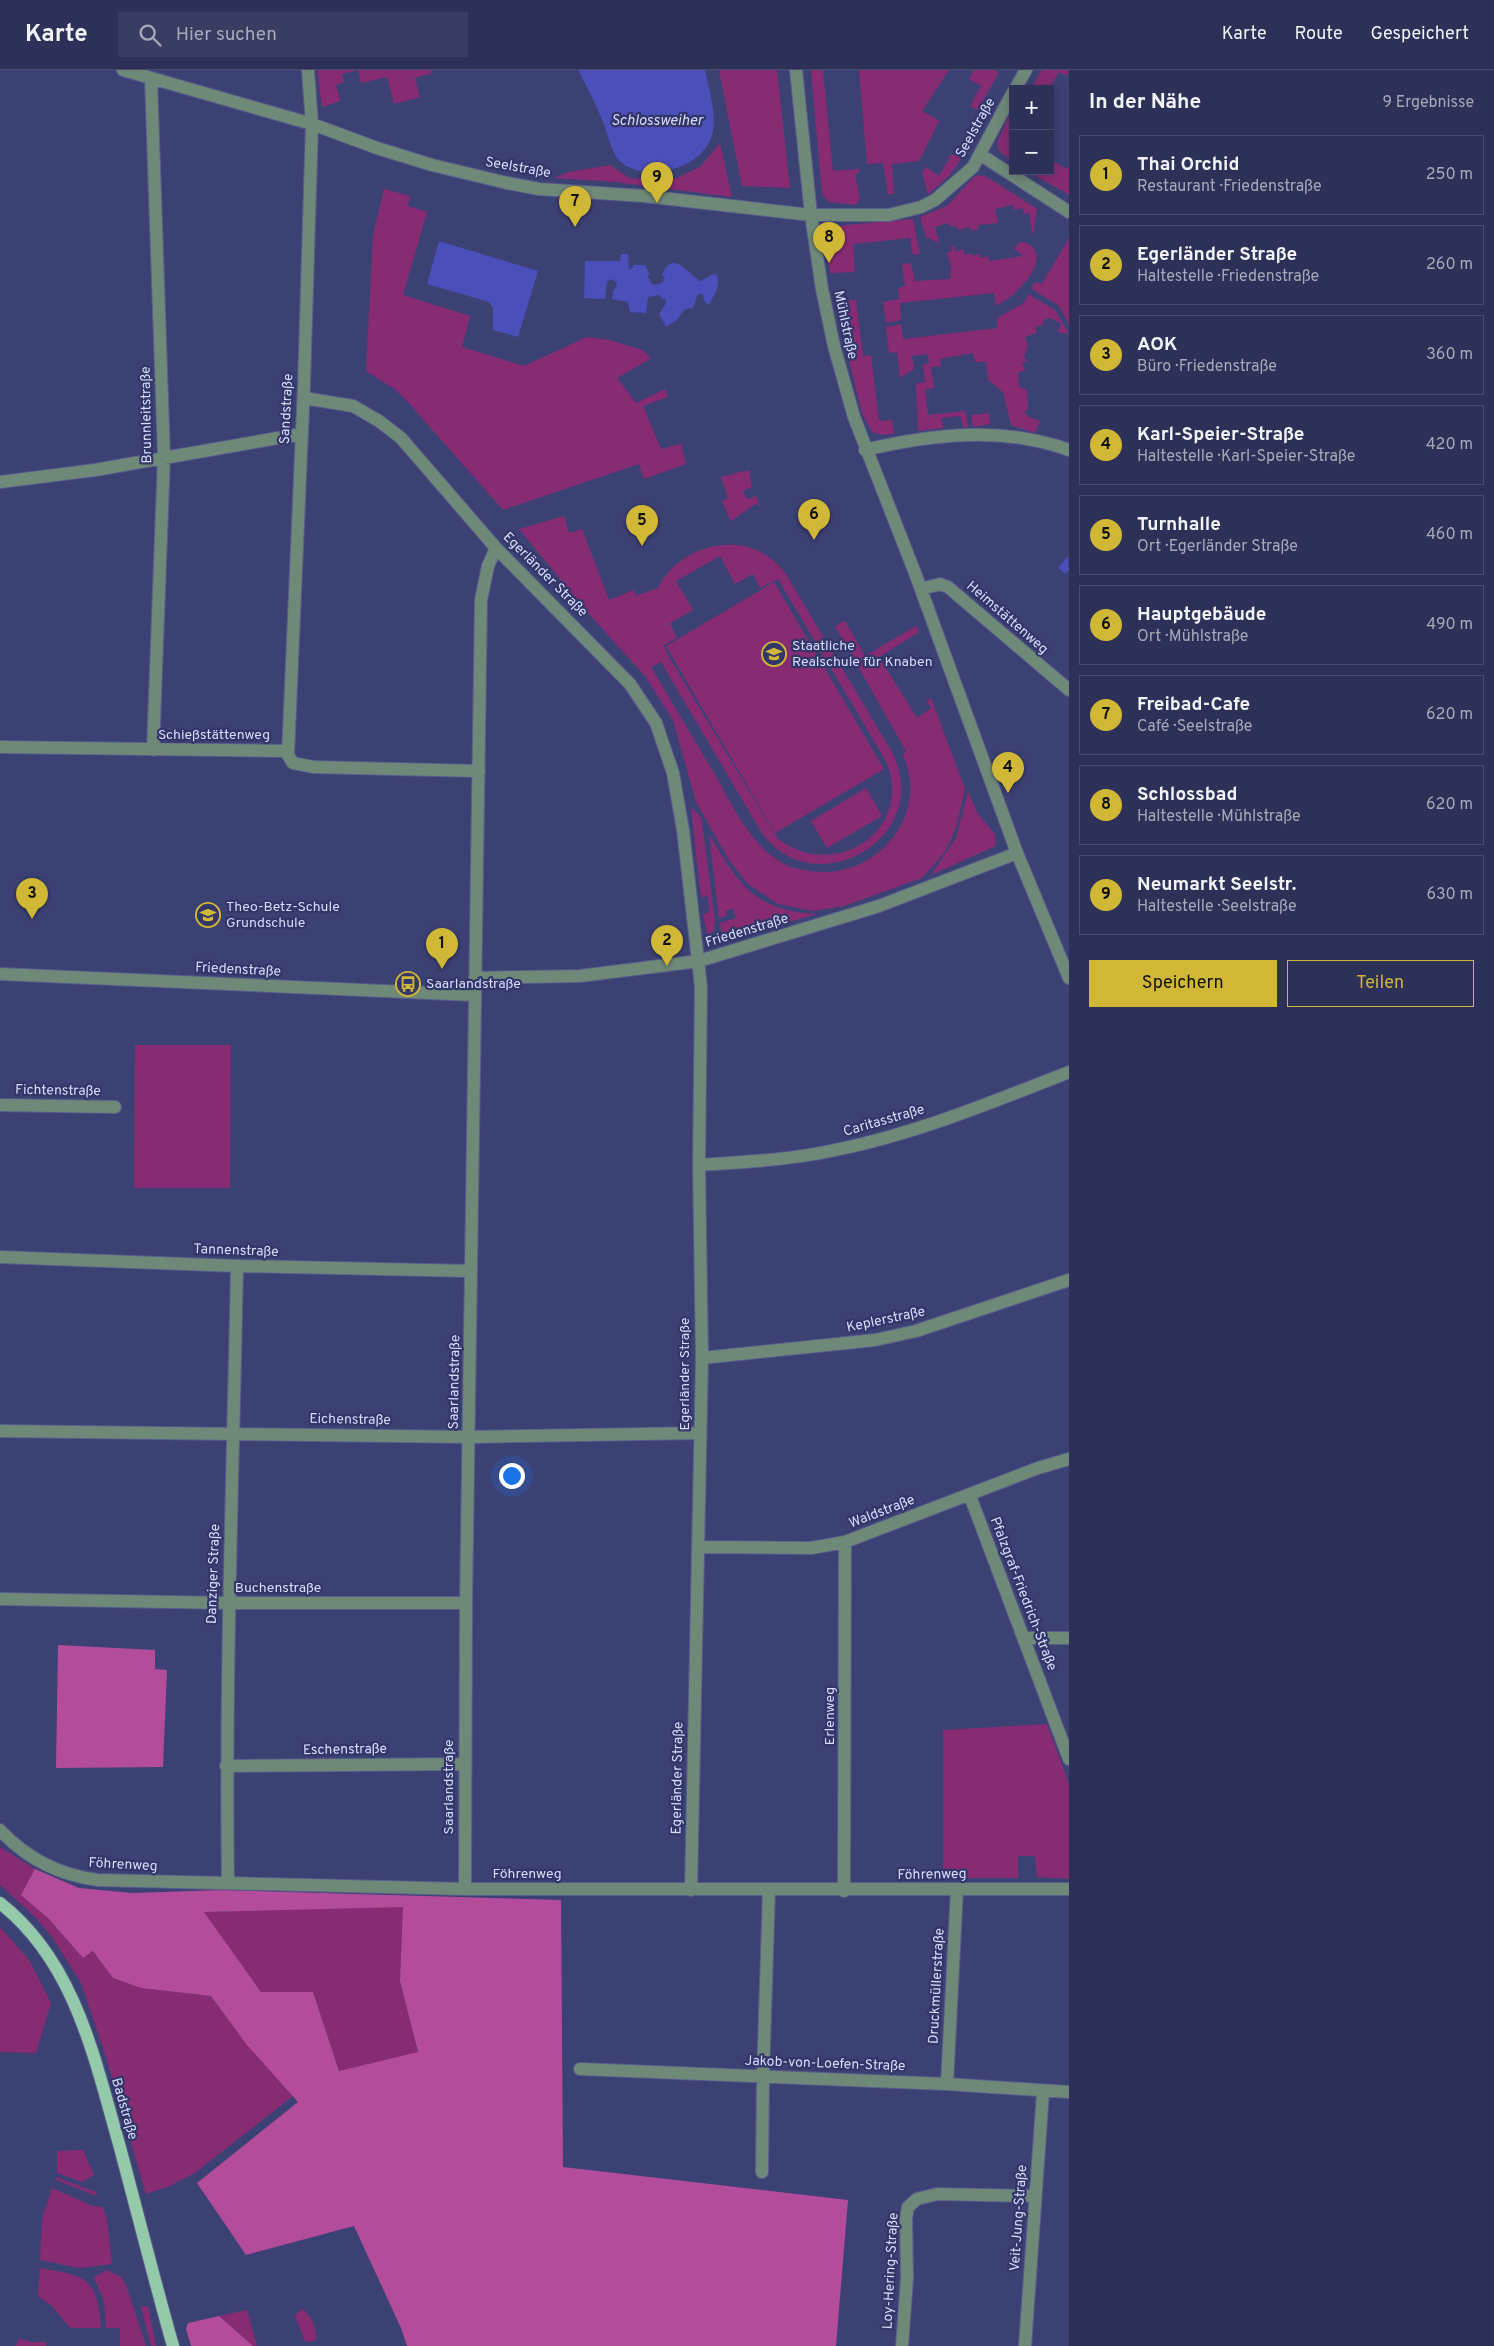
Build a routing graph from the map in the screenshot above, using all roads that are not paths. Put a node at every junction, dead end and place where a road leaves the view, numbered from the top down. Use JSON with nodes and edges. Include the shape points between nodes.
{"nodes":[{"id":1,"x":123,"y":70,"type":"edge"},
{"id":2,"x":308,"y":70,"type":"edge"},
{"id":3,"x":796,"y":70,"type":"edge"},
{"id":4,"x":1026,"y":70,"type":"edge"},
{"id":5,"x":152,"y":79,"type":"junction"},
{"id":6,"x":1017,"y":85,"type":"edge"},
{"id":7,"x":1009,"y":100,"type":"edge"},
{"id":8,"x":312,"y":124,"type":"junction"},
{"id":9,"x":981,"y":155,"type":"junction"},
{"id":10,"x":1069,"y":212,"type":"edge"},
{"id":11,"x":811,"y":215,"type":"junction"},
{"id":12,"x":304,"y":398,"type":"junction"},
{"id":13,"x":301,"y":434,"type":"junction"},
{"id":14,"x":865,"y":450,"type":"junction"},
{"id":15,"x":1069,"y":450,"type":"edge"},
{"id":16,"x":164,"y":456,"type":"junction"},
{"id":17,"x":0,"y":482,"type":"edge"},
{"id":18,"x":496,"y":548,"type":"junction"},
{"id":19,"x":921,"y":589,"type":"junction"},
{"id":20,"x":1069,"y":690,"type":"edge"},
{"id":21,"x":0,"y":747,"type":"edge"},
{"id":22,"x":153,"y":750,"type":"junction"},
{"id":23,"x":286,"y":751,"type":"junction"},
{"id":24,"x":479,"y":771,"type":"junction"},
{"id":25,"x":1016,"y":853,"type":"junction"},
{"id":26,"x":699,"y":961,"type":"junction"},
{"id":27,"x":0,"y":974,"type":"edge"},
{"id":28,"x":475,"y":978,"type":"junction"},
{"id":29,"x":1069,"y":978,"type":"edge"},
{"id":30,"x":474,"y":995,"type":"junction"},
{"id":31,"x":1069,"y":1072,"type":"edge"},
{"id":32,"x":0,"y":1105,"type":"edge"},
{"id":33,"x":114,"y":1107,"type":"dead end"},
{"id":34,"x":699,"y":1165,"type":"junction"},
{"id":35,"x":0,"y":1257,"type":"edge"},
{"id":36,"x":237,"y":1266,"type":"junction"},
{"id":37,"x":471,"y":1270,"type":"junction"},
{"id":38,"x":1069,"y":1280,"type":"edge"},
{"id":39,"x":702,"y":1358,"type":"junction"},
{"id":40,"x":0,"y":1431,"type":"edge"},
{"id":41,"x":234,"y":1433,"type":"junction"},
{"id":42,"x":700,"y":1433,"type":"junction"},
{"id":43,"x":469,"y":1436,"type":"junction"},
{"id":44,"x":1069,"y":1459,"type":"edge"},
{"id":45,"x":970,"y":1496,"type":"junction"},
{"id":46,"x":845,"y":1542,"type":"junction"},
{"id":47,"x":698,"y":1547,"type":"junction"},
{"id":48,"x":0,"y":1599,"type":"edge"},
{"id":49,"x":228,"y":1603,"type":"junction"},
{"id":50,"x":466,"y":1604,"type":"junction"},
{"id":51,"x":1024,"y":1638,"type":"junction"},
{"id":52,"x":1069,"y":1638,"type":"edge"},
{"id":53,"x":1069,"y":1759,"type":"edge"},
{"id":54,"x":464,"y":1764,"type":"junction"},
{"id":55,"x":226,"y":1766,"type":"junction"},
{"id":56,"x":0,"y":1830,"type":"edge"},
{"id":57,"x":228,"y":1882,"type":"junction"},
{"id":58,"x":464,"y":1889,"type":"junction"},
{"id":59,"x":957,"y":1889,"type":"junction"},
{"id":60,"x":1069,"y":1889,"type":"edge"},
{"id":61,"x":691,"y":1890,"type":"junction"},
{"id":62,"x":769,"y":1890,"type":"junction"},
{"id":63,"x":844,"y":1891,"type":"junction"},
{"id":64,"x":0,"y":1903,"type":"edge"},
{"id":65,"x":580,"y":2069,"type":"dead end"},
{"id":66,"x":762,"y":2077,"type":"junction"},
{"id":67,"x":947,"y":2084,"type":"junction"},
{"id":68,"x":1042,"y":2092,"type":"junction"},
{"id":69,"x":1069,"y":2092,"type":"edge"},
{"id":70,"x":762,"y":2172,"type":"dead end"},
{"id":71,"x":1035,"y":2196,"type":"junction"},
{"id":72,"x":173,"y":2346,"type":"edge"},
{"id":73,"x":902,"y":2346,"type":"edge"},
{"id":74,"x":1025,"y":2346,"type":"edge"}],
"edges":[{"from":1,"to":5,"type":"street","name":"Seelstraße"},
{"from":2,"to":8,"type":"street","name":"Sandstraße"},
{"from":3,"to":11,"type":"street","name":"Mühlstraße"},
{"from":4,"to":6,"type":"street"},
{"from":5,"to":8,"type":"street","name":"Seelstraße"},
{"from":5,"to":16,"type":"street","name":"Brunnleitstraße"},
{"from":7,"to":9,"type":"street","name":"Seelstraße"},
{"from":8,"to":11,"type":"street","name":"Seelstraße","via":[[377,148],[518,186]]},
{"from":8,"to":12,"type":"street","name":"Sandstraße"},
{"from":9,"to":10,"type":"street"},
{"from":9,"to":11,"type":"street","name":"Seelstraße","via":[[945,193],[921,207],[889,214]]},
{"from":11,"to":14,"type":"street","name":"Mühlstraße","via":[[834,346]]},
{"from":12,"to":13,"type":"street","name":"Sandstraße"},
{"from":12,"to":18,"type":"street","name":"Egerländer Straße","via":[[353,406],[390,428]]},
{"from":13,"to":16,"type":"street"},
{"from":13,"to":23,"type":"street","name":"Sandstraße"},
{"from":14,"to":15,"type":"street","via":[[912,440],[979,434],[1039,441]]},
{"from":14,"to":19,"type":"street","name":"Mühlstraße"},
{"from":16,"to":17,"type":"street"},
{"from":16,"to":22,"type":"street","name":"Brunnleitstraße"},
{"from":18,"to":24,"type":"street","name":"Saarlandstraße","via":[[488,566],[481,600]]},
{"from":18,"to":26,"type":"street","name":"Egerländer Straße","via":[[621,673],[656,723],[678,792]]},
{"from":19,"to":20,"type":"street","name":"Heimstättenweg","via":[[940,584],[948,587]]},
{"from":19,"to":25,"type":"street","name":"Mühlstraße"},
{"from":21,"to":22,"type":"street","name":"Schießstättenweg"},
{"from":22,"to":23,"type":"street","name":"Schießstättenweg"},
{"from":23,"to":24,"type":"street","name":"Schießstättenweg","via":[[293,763],[304,767]]},
{"from":24,"to":28,"type":"street","name":"Saarlandstraße"},
{"from":25,"to":26,"type":"street","name":"Friedenstraße","via":[[879,906]]},
{"from":25,"to":29,"type":"street","name":"Mühlstraße"},
{"from":26,"to":28,"type":"street","name":"Friedenstraße","via":[[580,976]]},
{"from":26,"to":34,"type":"street","name":"Egerländer Straße"},
{"from":27,"to":30,"type":"street","name":"Friedenstraße"},
{"from":28,"to":30,"type":"street","name":"Saarlandstraße"},
{"from":30,"to":37,"type":"street","name":"Saarlandstraße"},
{"from":31,"to":34,"type":"street","name":"Caritasstraße","via":[[944,1119],[835,1150]]},
{"from":32,"to":33,"type":"street","name":"Fichtenstraße"},
{"from":34,"to":39,"type":"street","name":"Egerländer Straße"},
{"from":35,"to":36,"type":"street","name":"Tannenstraße"},
{"from":36,"to":37,"type":"street","name":"Tannenstraße"},
{"from":36,"to":41,"type":"street","name":"Danziger Straße"},
{"from":37,"to":43,"type":"street","name":"Saarlandstraße"},
{"from":38,"to":39,"type":"street","name":"Keplerstraße","via":[[924,1328],[875,1340]]},
{"from":39,"to":42,"type":"street","name":"Egerländer Straße"},
{"from":40,"to":41,"type":"street","name":"Eichenstraße"},
{"from":41,"to":43,"type":"street","name":"Eichenstraße"},
{"from":41,"to":49,"type":"street","name":"Danziger Straße"},
{"from":42,"to":43,"type":"street","name":"Eichenstraße"},
{"from":42,"to":47,"type":"street","name":"Egerländer Straße"},
{"from":43,"to":50,"type":"street","name":"Saarlandstraße"},
{"from":44,"to":45,"type":"street","name":"Waldstraße"},
{"from":45,"to":46,"type":"street","name":"Waldstraße"},
{"from":45,"to":51,"type":"street","name":"Pfalzgraf-Friedrich-Straße"},
{"from":46,"to":47,"type":"street","name":"Waldstraße","via":[[810,1548]]},
{"from":46,"to":63,"type":"street","name":"Erlenweg"},
{"from":47,"to":61,"type":"street","name":"Egerländer Straße"},
{"from":48,"to":49,"type":"street","name":"Buchenstraße"},
{"from":49,"to":50,"type":"street","name":"Buchenstraße"},
{"from":49,"to":55,"type":"street","name":"Danziger Straße"},
{"from":50,"to":54,"type":"street","name":"Saarlandstraße"},
{"from":51,"to":52,"type":"street"},
{"from":51,"to":53,"type":"street","name":"Pfalzgraf-Friedrich-Straße"},
{"from":54,"to":55,"type":"street","name":"Eschenstraße"},
{"from":54,"to":58,"type":"street","name":"Saarlandstraße"},
{"from":55,"to":57,"type":"street","name":"Danziger Straße"},
{"from":56,"to":57,"type":"street","name":"Föhrenweg","via":[[30,1857],[71,1876],[126,1882]]},
{"from":57,"to":58,"type":"street","name":"Föhrenweg"},
{"from":58,"to":61,"type":"street","name":"Föhrenweg"},
{"from":59,"to":60,"type":"street","name":"Föhrenweg"},
{"from":59,"to":63,"type":"street","name":"Föhrenweg"},
{"from":59,"to":67,"type":"street","name":"Druckmüllerstraße"},
{"from":61,"to":62,"type":"street","name":"Föhrenweg"},
{"from":62,"to":63,"type":"street","name":"Föhrenweg"},
{"from":62,"to":66,"type":"street"},
{"from":64,"to":72,"type":"main road","name":"Badstraße","via":[[24,1925],[43,1949],[82,2018]]},
{"from":65,"to":66,"type":"street","name":"Jakob-von-Loefen-Straße"},
{"from":66,"to":67,"type":"street","name":"Jakob-von-Loefen-Straße"},
{"from":66,"to":70,"type":"street"},
{"from":67,"to":68,"type":"street","name":"Jakob-von-Loefen-Straße"},
{"from":68,"to":69,"type":"street","name":"Jakob-von-Loefen-Straße"},
{"from":68,"to":71,"type":"street","name":"Veit-Jung-Straße"},
{"from":71,"to":73,"type":"street","name":"Loy-Hering-Straße","via":[[937,2194],[917,2199],[908,2207]]},
{"from":71,"to":74,"type":"street","name":"Veit-Jung-Straße"}]}
